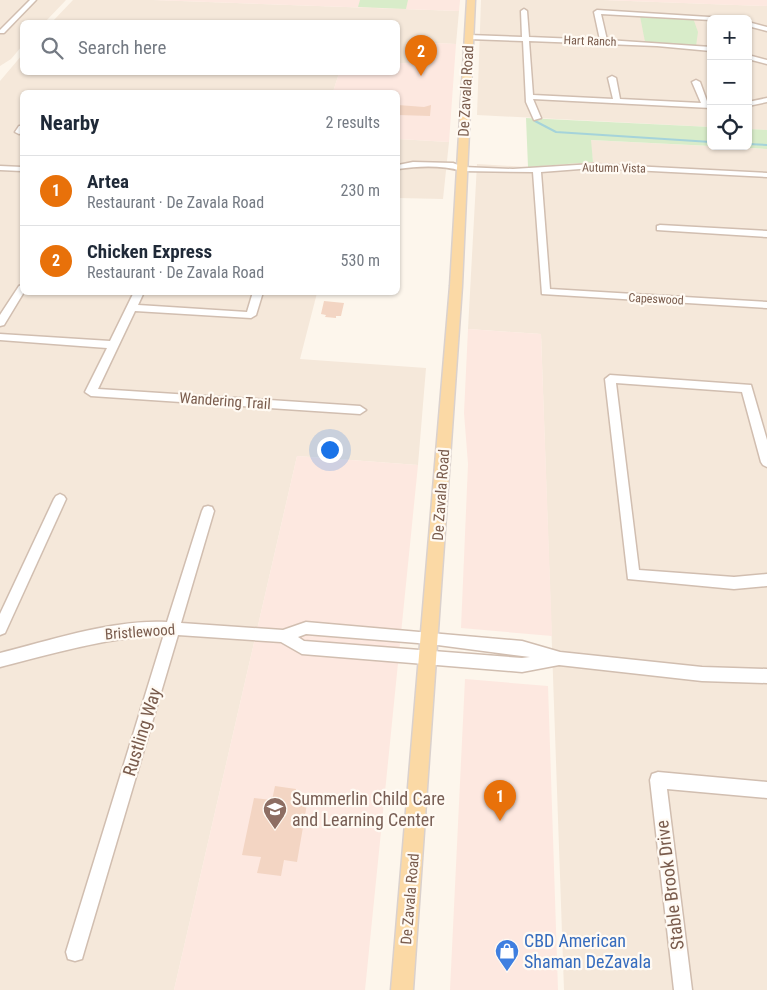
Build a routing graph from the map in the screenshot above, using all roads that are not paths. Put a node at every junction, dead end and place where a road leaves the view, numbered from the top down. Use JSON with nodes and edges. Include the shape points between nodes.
{"nodes":[{"id":1,"x":33,"y":0,"type":"edge"},
{"id":2,"x":471,"y":0,"type":"edge"},
{"id":3,"x":524,"y":11,"type":"dead end"},
{"id":4,"x":707,"y":18,"type":"edge"},
{"id":5,"x":752,"y":23,"type":"edge"},
{"id":6,"x":767,"y":29,"type":"edge"},
{"id":7,"x":2,"y":32,"type":"dead end"},
{"id":8,"x":469,"y":37,"type":"junction"},
{"id":9,"x":526,"y":39,"type":"junction"},
{"id":10,"x":604,"y":42,"type":"junction"},
{"id":11,"x":707,"y":49,"type":"edge"},
{"id":12,"x":752,"y":58,"type":"edge"},
{"id":13,"x":767,"y":62,"type":"edge"},
{"id":14,"x":612,"y":78,"type":"dead end"},
{"id":15,"x":696,"y":82,"type":"dead end"},
{"id":16,"x":530,"y":97,"type":"junction"},
{"id":17,"x":767,"y":100,"type":"edge"},
{"id":18,"x":617,"y":101,"type":"junction"},
{"id":19,"x":707,"y":103,"type":"edge"},
{"id":20,"x":752,"y":103,"type":"edge"},
{"id":21,"x":707,"y":105,"type":"edge"},
{"id":22,"x":537,"y":118,"type":"dead end"},
{"id":23,"x":0,"y":168,"type":"edge"},
{"id":24,"x":400,"y":168,"type":"edge"},
{"id":25,"x":20,"y":169,"type":"edge"},
{"id":26,"x":462,"y":169,"type":"junction"},
{"id":27,"x":537,"y":170,"type":"junction"},
{"id":28,"x":767,"y":175,"type":"edge"},
{"id":29,"x":660,"y":228,"type":"dead end"},
{"id":30,"x":767,"y":234,"type":"edge"},
{"id":31,"x":20,"y":291,"type":"edge"},
{"id":32,"x":138,"y":295,"type":"edge"},
{"id":33,"x":257,"y":295,"type":"edge"},
{"id":34,"x":0,"y":299,"type":"edge"},
{"id":35,"x":15,"y":300,"type":"junction"},
{"id":36,"x":767,"y":306,"type":"edge"},
{"id":37,"x":131,"y":308,"type":"junction"},
{"id":38,"x":0,"y":323,"type":"edge"},
{"id":39,"x":0,"y":337,"type":"edge"},
{"id":40,"x":114,"y":345,"type":"junction"},
{"id":41,"x":360,"y":410,"type":"dead end"},
{"id":42,"x":767,"y":462,"type":"edge"},
{"id":43,"x":60,"y":499,"type":"dead end"},
{"id":44,"x":208,"y":511,"type":"dead end"},
{"id":45,"x":767,"y":580,"type":"edge"},
{"id":46,"x":173,"y":628,"type":"junction"},
{"id":47,"x":0,"y":629,"type":"edge"},
{"id":48,"x":283,"y":636,"type":"junction"},
{"id":49,"x":430,"y":638,"type":"junction"},
{"id":50,"x":429,"y":658,"type":"junction"},
{"id":51,"x":560,"y":659,"type":"junction"},
{"id":52,"x":0,"y":660,"type":"edge"},
{"id":53,"x":767,"y":676,"type":"edge"},
{"id":54,"x":767,"y":790,"type":"edge"},
{"id":55,"x":75,"y":952,"type":"dead end"},
{"id":56,"x":402,"y":990,"type":"edge"},
{"id":57,"x":683,"y":990,"type":"edge"}],
"edges":[{"from":1,"to":7,"type":"street"},
{"from":2,"to":8,"type":"main road","name":"De Zavala Road"},
{"from":3,"to":9,"type":"street"},
{"from":4,"to":10,"type":"street","via":[[598,12]]},
{"from":5,"to":6,"type":"street"},
{"from":8,"to":9,"type":"street","name":"Hart Ranch"},
{"from":8,"to":26,"type":"main road","name":"De Zavala Road"},
{"from":9,"to":10,"type":"street","name":"Hart Ranch"},
{"from":9,"to":16,"type":"street"},
{"from":10,"to":11,"type":"street","name":"Hart Ranch"},
{"from":12,"to":13,"type":"street"},
{"from":14,"to":18,"type":"street"},
{"from":15,"to":19,"type":"street"},
{"from":16,"to":18,"type":"street"},
{"from":16,"to":22,"type":"street"},
{"from":17,"to":20,"type":"street"},
{"from":18,"to":21,"type":"street"},
{"from":23,"to":25,"type":"street"},
{"from":24,"to":26,"type":"street","name":"Autumn Vista","via":[[453,173]]},
{"from":26,"to":27,"type":"street","name":"Autumn Vista"},
{"from":26,"to":49,"type":"main road","name":"De Zavala Road"},
{"from":27,"to":28,"type":"street","name":"Autumn Vista","via":[[593,166]]},
{"from":27,"to":36,"type":"street","name":"Capeswood","via":[[545,292]]},
{"from":29,"to":30,"type":"street"},
{"from":31,"to":35,"type":"street"},
{"from":32,"to":37,"type":"street"},
{"from":33,"to":37,"type":"street","via":[[251,315]]},
{"from":34,"to":35,"type":"street"},
{"from":35,"to":38,"type":"street"},
{"from":37,"to":40,"type":"street"},
{"from":39,"to":40,"type":"street"},
{"from":40,"to":41,"type":"street","name":"Wandering Trail","via":[[91,392]]},
{"from":42,"to":45,"type":"street","via":[[747,388],[610,379],[633,575],[734,583]]},
{"from":43,"to":47,"type":"street"},
{"from":44,"to":46,"type":"street","name":"Rustling Way"},
{"from":46,"to":48,"type":"street","name":"Bristlewood"},
{"from":46,"to":52,"type":"street","name":"Bristlewood","via":[[111,633]]},
{"from":46,"to":55,"type":"street","name":"Rustling Way"},
{"from":48,"to":49,"type":"street","name":"Bristlewood","via":[[306,628]]},
{"from":48,"to":50,"type":"street","name":"Bristlewood","via":[[302,648]]},
{"from":49,"to":50,"type":"main road","name":"De Zavala Road"},
{"from":49,"to":51,"type":"street","name":"Bristlewood","via":[[522,648]]},
{"from":50,"to":51,"type":"street","name":"Bristlewood","via":[[522,665]]},
{"from":50,"to":56,"type":"main road","name":"De Zavala Road"},
{"from":51,"to":53,"type":"street","via":[[702,674]]},
{"from":54,"to":57,"type":"street","name":"Stable Brook Drive","via":[[658,780]]}]}
